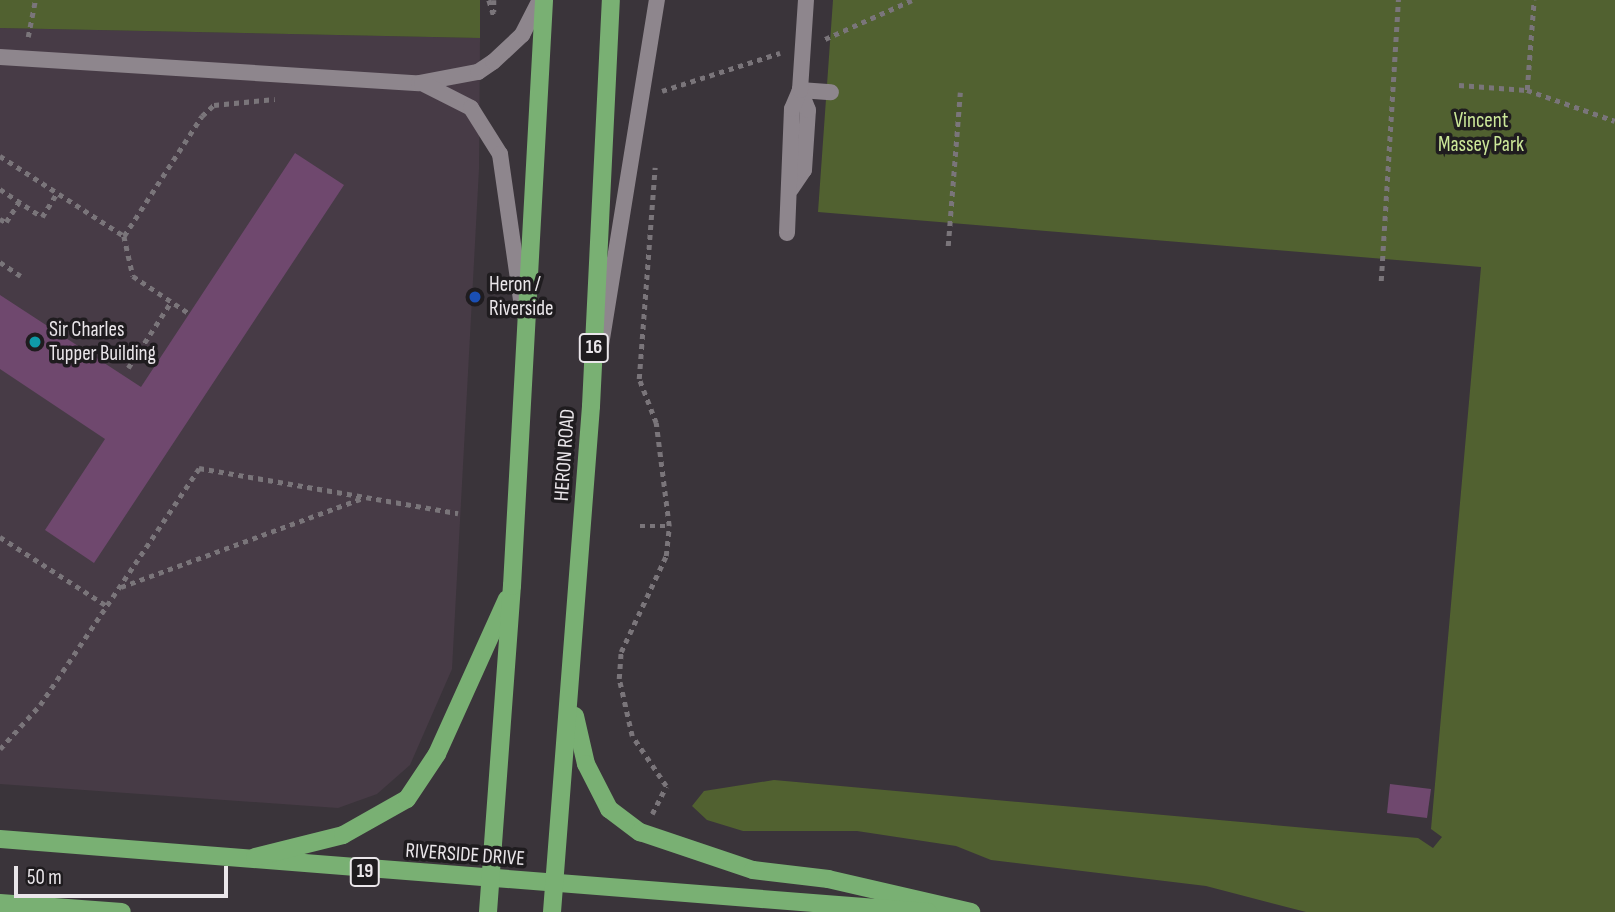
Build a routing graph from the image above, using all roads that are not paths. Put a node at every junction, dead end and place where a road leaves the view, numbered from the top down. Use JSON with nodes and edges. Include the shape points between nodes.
{"nodes":[{"id":1,"x":542,"y":0,"type":"edge"},
{"id":2,"x":611,"y":0,"type":"edge"},
{"id":3,"x":657,"y":0,"type":"edge"},
{"id":4,"x":806,"y":0,"type":"edge"},
{"id":5,"x":0,"y":57,"type":"edge"},
{"id":6,"x":419,"y":83,"type":"junction"},
{"id":7,"x":800,"y":90,"type":"junction"},
{"id":8,"x":831,"y":92,"type":"dead end"},
{"id":9,"x":787,"y":233,"type":"dead end"},
{"id":10,"x":526,"y":343,"type":"junction"},
{"id":11,"x":591,"y":407,"type":"junction"},
{"id":12,"x":512,"y":586,"type":"junction"},
{"id":13,"x":571,"y":697,"type":"junction"},
{"id":14,"x":0,"y":839,"type":"edge"},
{"id":15,"x":239,"y":861,"type":"junction"},
{"id":16,"x":490,"y":881,"type":"junction"},
{"id":17,"x":555,"y":883,"type":"junction"},
{"id":18,"x":0,"y":902,"type":"edge"},
{"id":19,"x":122,"y":912,"type":"edge"},
{"id":20,"x":488,"y":912,"type":"edge"},
{"id":21,"x":552,"y":912,"type":"edge"},
{"id":22,"x":928,"y":912,"type":"edge"},
{"id":23,"x":971,"y":912,"type":"edge"}],
"edges":[{"from":1,"to":6,"type":"lane","via":[[522,35],[493,62],[478,72]]},
{"from":1,"to":10,"type":"main road"},
{"from":2,"to":11,"type":"main road","name":"HERON ROAD","number":"16"},
{"from":3,"to":11,"type":"lane"},
{"from":4,"to":7,"type":"lane"},
{"from":5,"to":6,"type":"lane"},
{"from":6,"to":10,"type":"lane","via":[[471,108],[500,154]]},
{"from":7,"to":8,"type":"lane"},
{"from":7,"to":9,"type":"lane","via":[[791,119]]},
{"from":10,"to":12,"type":"main road"},
{"from":11,"to":13,"type":"main road","name":"HERON ROAD","number":"16"},
{"from":12,"to":15,"type":"main road","via":[[437,754],[407,799],[342,835]]},
{"from":12,"to":16,"type":"main road"},
{"from":13,"to":17,"type":"main road","name":"HERON ROAD","number":"16"},
{"from":13,"to":23,"type":"main road","via":[[592,776],[609,809],[640,832],[753,870],[828,879]]},
{"from":14,"to":15,"type":"main road","name":"RIVERSIDE DRIVE","number":"19"},
{"from":15,"to":16,"type":"main road","name":"RIVERSIDE DRIVE","number":"19"},
{"from":16,"to":17,"type":"main road","name":"RIVERSIDE DRIVE","number":"19"},
{"from":16,"to":20,"type":"main road"},
{"from":17,"to":21,"type":"main road","name":"HERON ROAD","number":"16"},
{"from":17,"to":22,"type":"main road","name":"RIVERSIDE DRIVE","number":"19"},
{"from":18,"to":19,"type":"main road"}]}
